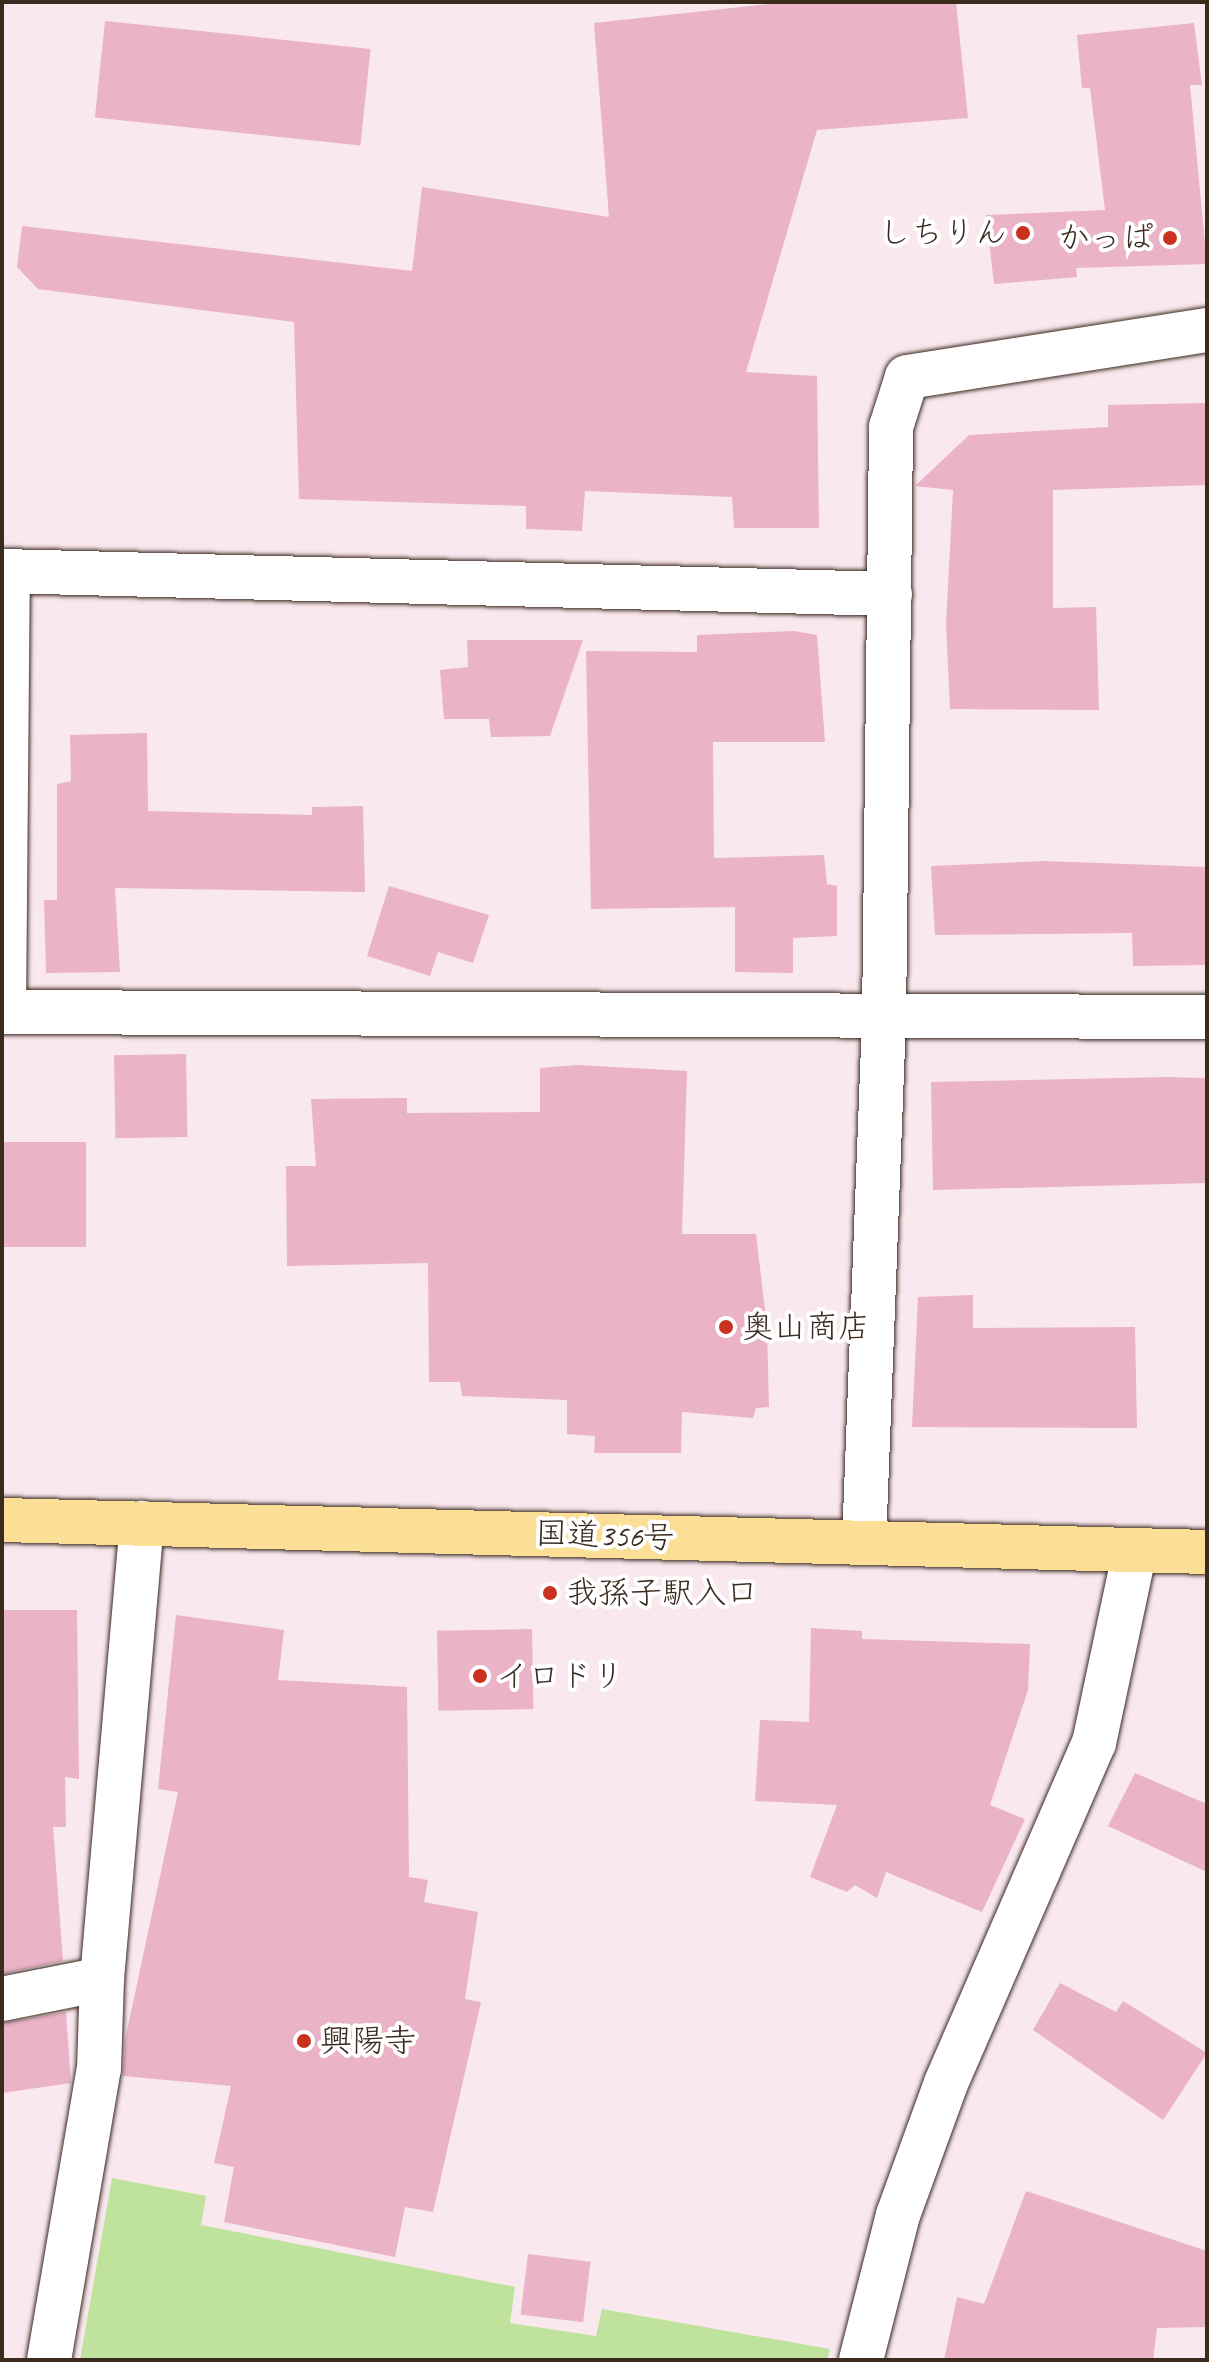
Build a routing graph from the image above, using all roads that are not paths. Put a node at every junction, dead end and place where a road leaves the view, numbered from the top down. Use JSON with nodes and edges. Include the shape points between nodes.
{"nodes":[{"id":1,"x":1207,"y":330,"type":"edge"},
{"id":2,"x":5,"y":572,"type":"edge"},
{"id":3,"x":890,"y":594,"type":"junction"},
{"id":4,"x":3,"y":1012,"type":"edge"},
{"id":5,"x":1207,"y":1017,"type":"edge"},
{"id":6,"x":884,"y":1020,"type":"junction"},
{"id":7,"x":2,"y":1520,"type":"edge"},
{"id":8,"x":142,"y":1523,"type":"junction"},
{"id":9,"x":864,"y":1543,"type":"junction"},
{"id":10,"x":1135,"y":1550,"type":"junction"},
{"id":11,"x":1207,"y":1552,"type":"edge"},
{"id":12,"x":102,"y":1979,"type":"junction"},
{"id":13,"x":2,"y":1999,"type":"edge"},
{"id":14,"x":49,"y":2360,"type":"edge"},
{"id":15,"x":861,"y":2360,"type":"edge"}],
"edges":[{"from":1,"to":3,"type":"street","via":[[907,377],[891,427]]},
{"from":2,"to":3,"type":"street"},
{"from":2,"to":4,"type":"street"},
{"from":3,"to":6,"type":"street"},
{"from":4,"to":6,"type":"street"},
{"from":5,"to":6,"type":"street"},
{"from":6,"to":9,"type":"street"},
{"from":7,"to":8,"type":"highway","name":"国道356号"},
{"from":8,"to":9,"type":"highway","name":"国道356号"},
{"from":8,"to":12,"type":"street"},
{"from":9,"to":10,"type":"highway","name":"国道356号"},
{"from":10,"to":11,"type":"highway","name":"国道356号"},
{"from":10,"to":15,"type":"street","via":[[1094,1743],[946,2083],[898,2215]]},
{"from":12,"to":13,"type":"street"},
{"from":12,"to":14,"type":"street","via":[[99,2069]]}]}
